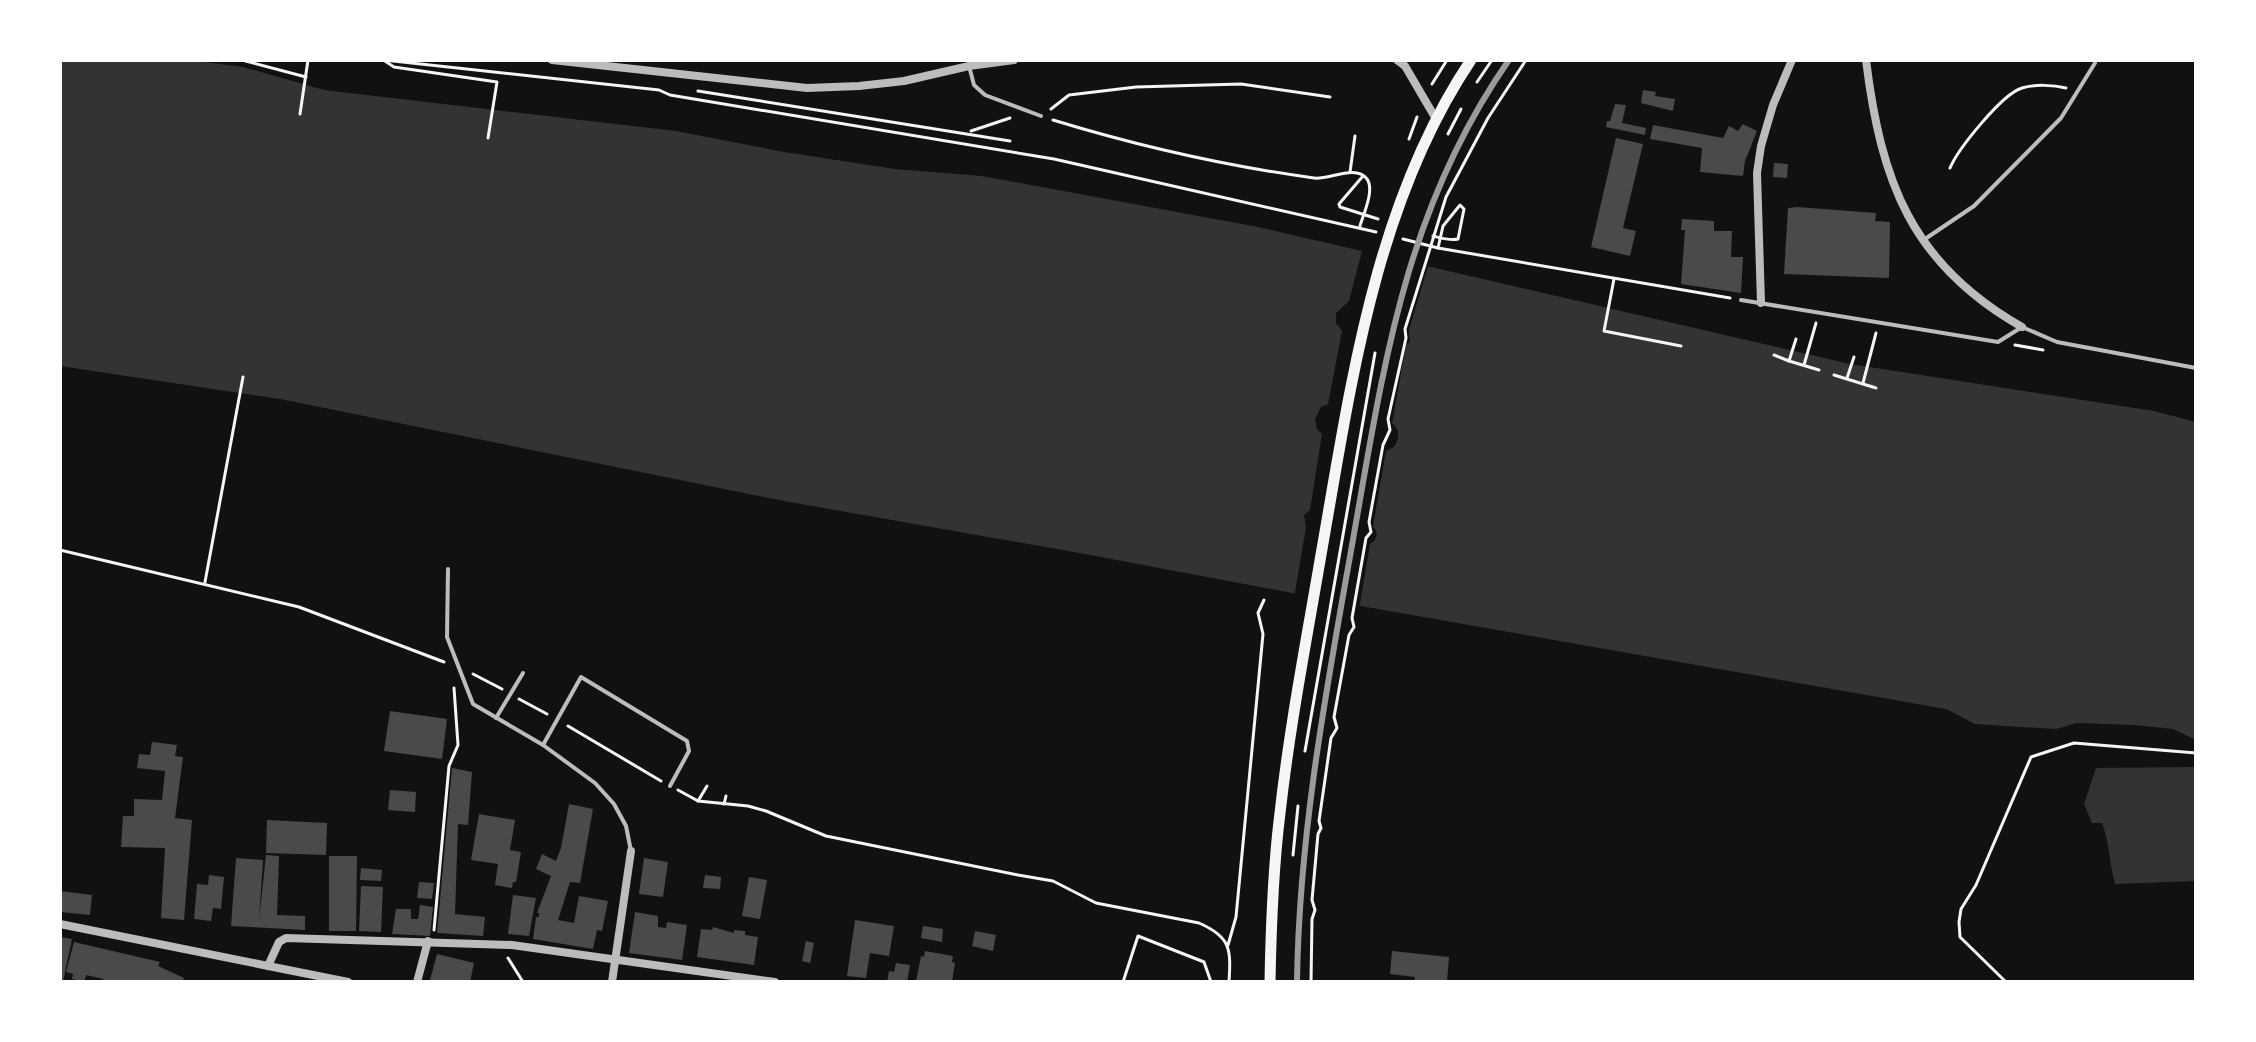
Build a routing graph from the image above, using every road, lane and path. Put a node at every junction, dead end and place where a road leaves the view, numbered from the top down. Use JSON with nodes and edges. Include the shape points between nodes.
{"nodes":[{"id":1,"x":242,"y":60,"type":"edge"},
{"id":2,"x":308,"y":60,"type":"edge"},
{"id":3,"x":385,"y":60,"type":"edge"},
{"id":4,"x":552,"y":60,"type":"edge"},
{"id":5,"x":1014,"y":60,"type":"edge"},
{"id":6,"x":1397,"y":60,"type":"edge"},
{"id":7,"x":1447,"y":60,"type":"edge"},
{"id":8,"x":1471,"y":60,"type":"edge"},
{"id":9,"x":1492,"y":60,"type":"edge"},
{"id":10,"x":1526,"y":60,"type":"edge"},
{"id":11,"x":1792,"y":60,"type":"edge"},
{"id":12,"x":1866,"y":60,"type":"edge"},
{"id":13,"x":2095,"y":63,"type":"dead end"},
{"id":14,"x":969,"y":66,"type":"junction"},
{"id":15,"x":688,"y":74,"type":"junction"},
{"id":16,"x":306,"y":77,"type":"junction"},
{"id":17,"x":1477,"y":83,"type":"dead end"},
{"id":18,"x":672,"y":88,"type":"dead end"},
{"id":19,"x":1429,"y":90,"type":"dead end"},
{"id":20,"x":2078,"y":91,"type":"junction"},
{"id":21,"x":670,"y":95,"type":"junction"},
{"id":22,"x":1330,"y":97,"type":"dead end"},
{"id":23,"x":1463,"y":106,"type":"dead end"},
{"id":24,"x":1026,"y":112,"type":"junction"},
{"id":25,"x":300,"y":114,"type":"dead end"},
{"id":26,"x":1041,"y":116,"type":"junction"},
{"id":27,"x":1436,"y":119,"type":"junction"},
{"id":28,"x":968,"y":132,"type":"junction"},
{"id":29,"x":1355,"y":136,"type":"dead end"},
{"id":30,"x":488,"y":138,"type":"dead end"},
{"id":31,"x":1010,"y":141,"type":"dead end"},
{"id":32,"x":1443,"y":143,"type":"dead end"},
{"id":33,"x":1950,"y":168,"type":"dead end"},
{"id":34,"x":1350,"y":172,"type":"junction"},
{"id":35,"x":1363,"y":176,"type":"junction"},
{"id":36,"x":1379,"y":220,"type":"dead end"},
{"id":37,"x":1359,"y":227,"type":"junction"},
{"id":38,"x":1406,"y":231,"type":"dead end"},
{"id":39,"x":1392,"y":235,"type":"junction"},
{"id":40,"x":1434,"y":236,"type":"junction"},
{"id":41,"x":1923,"y":241,"type":"junction"},
{"id":42,"x":1402,"y":243,"type":"dead end"},
{"id":43,"x":1438,"y":248,"type":"junction"},
{"id":44,"x":1614,"y":279,"type":"junction"},
{"id":45,"x":1741,"y":300,"type":"joint"},
{"id":46,"x":1761,"y":303,"type":"junction"},
{"id":47,"x":1818,"y":313,"type":"junction"},
{"id":48,"x":1878,"y":323,"type":"junction"},
{"id":49,"x":2022,"y":327,"type":"junction"},
{"id":50,"x":1796,"y":339,"type":"dead end"},
{"id":51,"x":1998,"y":342,"type":"junction"},
{"id":52,"x":1376,"y":346,"type":"dead end"},
{"id":53,"x":1681,"y":346,"type":"dead end"},
{"id":54,"x":2049,"y":351,"type":"dead end"},
{"id":55,"x":1774,"y":355,"type":"dead end"},
{"id":56,"x":1854,"y":357,"type":"dead end"},
{"id":57,"x":1789,"y":361,"type":"junction"},
{"id":58,"x":1804,"y":365,"type":"junction"},
{"id":59,"x":2196,"y":368,"type":"edge"},
{"id":60,"x":1819,"y":370,"type":"dead end"},
{"id":61,"x":1834,"y":375,"type":"dead end"},
{"id":62,"x":243,"y":377,"type":"dead end"},
{"id":63,"x":1847,"y":378,"type":"junction"},
{"id":64,"x":1863,"y":383,"type":"junction"},
{"id":65,"x":1876,"y":388,"type":"dead end"},
{"id":66,"x":60,"y":550,"type":"edge"},
{"id":67,"x":448,"y":569,"type":"dead end"},
{"id":68,"x":205,"y":582,"type":"junction"},
{"id":69,"x":1264,"y":600,"type":"dead end"},
{"id":70,"x":452,"y":665,"type":"junction"},
{"id":71,"x":459,"y":667,"type":"junction"},
{"id":72,"x":523,"y":673,"type":"dead end"},
{"id":73,"x":510,"y":694,"type":"junction"},
{"id":74,"x":496,"y":718,"type":"junction"},
{"id":75,"x":557,"y":720,"type":"junction"},
{"id":76,"x":543,"y":745,"type":"junction"},
{"id":77,"x":2196,"y":753,"type":"edge"},
{"id":78,"x":1304,"y":754,"type":"dead end"},
{"id":79,"x":670,"y":786,"type":"junction"},
{"id":80,"x":707,"y":786,"type":"dead end"},
{"id":81,"x":726,"y":796,"type":"dead end"},
{"id":82,"x":1298,"y":800,"type":"dead end"},
{"id":83,"x":698,"y":801,"type":"junction"},
{"id":84,"x":724,"y":804,"type":"junction"},
{"id":85,"x":631,"y":851,"type":"joint"},
{"id":86,"x":1292,"y":862,"type":"dead end"},
{"id":87,"x":60,"y":924,"type":"edge"},
{"id":88,"x":431,"y":941,"type":"junction"},
{"id":89,"x":1228,"y":945,"type":"junction"},
{"id":90,"x":615,"y":961,"type":"junction"},
{"id":91,"x":268,"y":966,"type":"junction"},
{"id":92,"x":348,"y":982,"type":"edge"},
{"id":93,"x":417,"y":982,"type":"edge"},
{"id":94,"x":612,"y":982,"type":"edge"},
{"id":95,"x":775,"y":982,"type":"edge"},
{"id":96,"x":1123,"y":982,"type":"edge"},
{"id":97,"x":1211,"y":982,"type":"edge"},
{"id":98,"x":1229,"y":982,"type":"edge"},
{"id":99,"x":1270,"y":982,"type":"edge"},
{"id":100,"x":1311,"y":982,"type":"edge"},
{"id":101,"x":2006,"y":982,"type":"edge"}],
"edges":[{"from":1,"to":16,"type":"path"},
{"from":2,"to":16,"type":"path"},
{"from":3,"to":21,"type":"path"},
{"from":3,"to":30,"type":"path","via":[[394,67],[497,82]]},
{"from":4,"to":15,"type":"street"},
{"from":5,"to":14,"type":"street"},
{"from":6,"to":27,"type":"street"},
{"from":7,"to":19,"type":"path"},
{"from":8,"to":27,"type":"main road"},
{"from":9,"to":17,"type":"path"},
{"from":10,"to":40,"type":"path","via":[[1478,135],[1446,197]]},
{"from":11,"to":46,"type":"street","via":[[1773,105],[1757,173]]},
{"from":12,"to":41,"type":"street","via":[[1883,159],[1900,203]]},
{"from":13,"to":20,"type":"lane"},
{"from":14,"to":15,"type":"street","via":[[846,87],[807,88]]},
{"from":14,"to":24,"type":"lane","via":[[974,85],[985,95]]},
{"from":15,"to":28,"type":"path","via":[[686,89]]},
{"from":16,"to":25,"type":"path"},
{"from":18,"to":21,"type":"path"},
{"from":20,"to":33,"type":"path","via":[[2021,88],[2000,104]]},
{"from":20,"to":41,"type":"lane","via":[[2061,118],[1974,206]]},
{"from":21,"to":37,"type":"path","via":[[1054,159]]},
{"from":22,"to":26,"type":"path","via":[[1241,84],[1136,87],[1069,95]]},
{"from":23,"to":32,"type":"path"},
{"from":24,"to":26,"type":"lane"},
{"from":24,"to":28,"type":"path"},
{"from":26,"to":34,"type":"path","via":[[1275,172],[1323,179]]},
{"from":27,"to":39,"type":"main road"},
{"from":28,"to":31,"type":"path"},
{"from":29,"to":34,"type":"path"},
{"from":34,"to":35,"type":"path"},
{"from":35,"to":36,"type":"path","via":[[1340,207]]},
{"from":35,"to":37,"type":"path","via":[[1369,184],[1368,201]]},
{"from":37,"to":39,"type":"path"},
{"from":38,"to":42,"type":"path"},
{"from":39,"to":43,"type":"path"},
{"from":39,"to":99,"type":"main road","via":[[1376,278],[1353,379],[1293,718],[1276,845]]},
{"from":40,"to":43,"type":"path","via":[[1453,241],[1458,239],[1464,209],[1460,205],[1443,226]]},
{"from":40,"to":100,"type":"path","via":[[1405,329],[1334,717],[1337,728],[1331,738],[1315,865]]},
{"from":41,"to":49,"type":"street","via":[[1979,300]]},
{"from":43,"to":44,"type":"path"},
{"from":44,"to":45,"type":"path"},
{"from":44,"to":53,"type":"path","via":[[1604,331]]},
{"from":45,"to":46,"type":"lane"},
{"from":46,"to":47,"type":"lane"},
{"from":47,"to":48,"type":"lane"},
{"from":47,"to":58,"type":"path"},
{"from":48,"to":51,"type":"lane"},
{"from":48,"to":64,"type":"path"},
{"from":49,"to":51,"type":"lane"},
{"from":49,"to":59,"type":"lane","via":[[2057,342]]},
{"from":50,"to":57,"type":"path"},
{"from":51,"to":54,"type":"path"},
{"from":52,"to":78,"type":"path"},
{"from":55,"to":57,"type":"path"},
{"from":56,"to":63,"type":"path"},
{"from":57,"to":58,"type":"path"},
{"from":58,"to":60,"type":"path"},
{"from":61,"to":63,"type":"path"},
{"from":62,"to":68,"type":"path"},
{"from":63,"to":64,"type":"path"},
{"from":64,"to":65,"type":"path"},
{"from":66,"to":68,"type":"path"},
{"from":67,"to":71,"type":"lane","via":[[447,637]]},
{"from":68,"to":70,"type":"path","via":[[299,607]]},
{"from":69,"to":89,"type":"path","via":[[1258,613],[1263,634],[1236,917]]},
{"from":70,"to":71,"type":"path"},
{"from":70,"to":88,"type":"path","via":[[458,745],[449,766]]},
{"from":71,"to":73,"type":"path"},
{"from":71,"to":74,"type":"lane","via":[[473,704]]},
{"from":72,"to":73,"type":"lane"},
{"from":73,"to":74,"type":"lane"},
{"from":73,"to":75,"type":"path"},
{"from":74,"to":76,"type":"lane"},
{"from":75,"to":76,"type":"lane"},
{"from":75,"to":79,"type":"path"},
{"from":75,"to":79,"type":"lane","via":[[581,677],[687,741],[689,751]]},
{"from":76,"to":85,"type":"lane","via":[[595,783],[614,804]]},
{"from":77,"to":101,"type":"path","via":[[2074,743],[2031,757],[1959,922],[1960,937]]},
{"from":79,"to":83,"type":"path"},
{"from":80,"to":83,"type":"path"},
{"from":81,"to":84,"type":"path"},
{"from":82,"to":86,"type":"path"},
{"from":83,"to":84,"type":"path"},
{"from":84,"to":89,"type":"path","via":[[766,811],[826,836],[1041,877],[1096,903],[1199,923]]},
{"from":85,"to":90,"type":"street"},
{"from":87,"to":91,"type":"street"},
{"from":88,"to":90,"type":"street","via":[[512,945]]},
{"from":88,"to":91,"type":"street","via":[[286,938]]},
{"from":88,"to":93,"type":"street"},
{"from":89,"to":98,"type":"path"},
{"from":90,"to":94,"type":"street"},
{"from":90,"to":95,"type":"street"},
{"from":91,"to":92,"type":"street"},
{"from":96,"to":97,"type":"path","via":[[1138,936],[1204,962]]}]}
